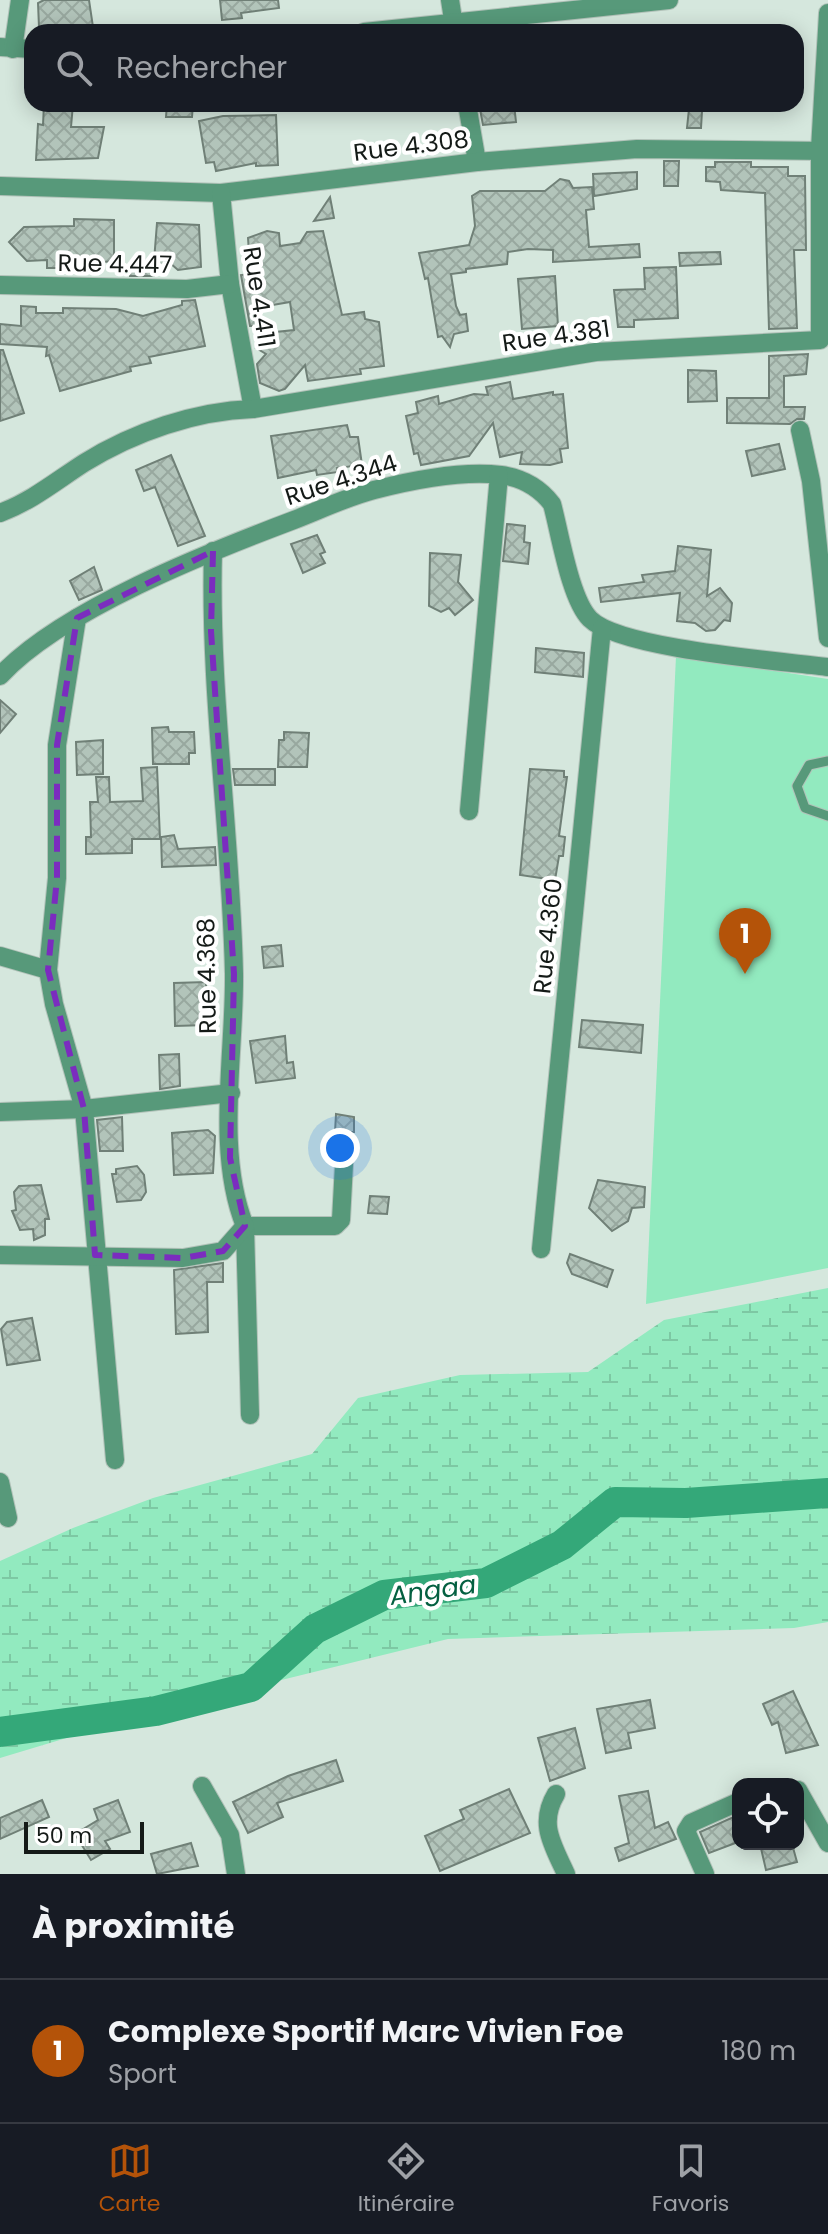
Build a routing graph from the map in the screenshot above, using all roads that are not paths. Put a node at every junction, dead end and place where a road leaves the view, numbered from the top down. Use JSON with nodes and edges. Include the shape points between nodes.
{"nodes":[{"id":1,"x":20,"y":0,"type":"edge"},
{"id":2,"x":450,"y":0,"type":"edge"},
{"id":3,"x":669,"y":0,"type":"edge"},
{"id":4,"x":828,"y":13,"type":"edge"},
{"id":5,"x":454,"y":24,"type":"edge"},
{"id":6,"x":479,"y":24,"type":"edge"},
{"id":7,"x":6,"y":48,"type":"edge"},
{"id":8,"x":468,"y":112,"type":"edge"},
{"id":9,"x":824,"y":150,"type":"edge"},
{"id":10,"x":477,"y":162,"type":"junction"},
{"id":11,"x":0,"y":186,"type":"edge"},
{"id":12,"x":221,"y":193,"type":"junction"},
{"id":13,"x":824,"y":272,"type":"edge"},
{"id":14,"x":230,"y":284,"type":"junction"},
{"id":15,"x":0,"y":285,"type":"edge"},
{"id":16,"x":253,"y":409,"type":"junction"},
{"id":17,"x":800,"y":430,"type":"dead end"},
{"id":18,"x":499,"y":475,"type":"junction"},
{"id":19,"x":0,"y":513,"type":"edge"},
{"id":20,"x":213,"y":551,"type":"junction"},
{"id":21,"x":77,"y":618,"type":"junction"},
{"id":22,"x":602,"y":628,"type":"junction"},
{"id":23,"x":828,"y":638,"type":"edge"},
{"id":24,"x":828,"y":667,"type":"edge"},
{"id":25,"x":0,"y":676,"type":"edge"},
{"id":26,"x":828,"y":761,"type":"edge"},
{"id":27,"x":469,"y":811,"type":"dead end"},
{"id":28,"x":828,"y":816,"type":"edge"},
{"id":29,"x":0,"y":956,"type":"edge"},
{"id":30,"x":48,"y":970,"type":"junction"},
{"id":31,"x":231,"y":1093,"type":"junction"},
{"id":32,"x":84,"y":1109,"type":"junction"},
{"id":33,"x":0,"y":1112,"type":"edge"},
{"id":34,"x":345,"y":1146,"type":"dead end"},
{"id":35,"x":245,"y":1226,"type":"junction"},
{"id":36,"x":541,"y":1249,"type":"dead end"},
{"id":37,"x":0,"y":1255,"type":"edge"},
{"id":38,"x":95,"y":1255,"type":"junction"},
{"id":39,"x":250,"y":1415,"type":"dead end"},
{"id":40,"x":115,"y":1460,"type":"dead end"},
{"id":41,"x":0,"y":1482,"type":"edge"},
{"id":42,"x":8,"y":1518,"type":"dead end"},
{"id":43,"x":202,"y":1786,"type":"dead end"},
{"id":44,"x":556,"y":1794,"type":"dead end"},
{"id":45,"x":804,"y":1801,"type":"edge"},
{"id":46,"x":732,"y":1805,"type":"edge"},
{"id":47,"x":828,"y":1843,"type":"edge"},
{"id":48,"x":232,"y":1873,"type":"edge"},
{"id":49,"x":566,"y":1874,"type":"edge"},
{"id":50,"x":705,"y":1874,"type":"edge"}],
"edges":[{"from":1,"to":7,"type":"street"},
{"from":2,"to":5,"type":"street"},
{"from":3,"to":6,"type":"street"},
{"from":4,"to":9,"type":"street","name":"Rue 4.381"},
{"from":8,"to":10,"type":"street"},
{"from":9,"to":10,"type":"street","name":"Rue 4.308","via":[[637,149]]},
{"from":9,"to":13,"type":"street","name":"Rue 4.381"},
{"from":10,"to":12,"type":"street","name":"Rue 4.308"},
{"from":11,"to":12,"type":"street","name":"Rue 4.308"},
{"from":12,"to":14,"type":"street","name":"Rue 4.411"},
{"from":13,"to":16,"type":"street","name":"Rue 4.381","via":[[820,340],[596,352]]},
{"from":14,"to":15,"type":"street","name":"Rue 4.447","via":[[187,289]]},
{"from":14,"to":16,"type":"street","name":"Rue 4.411"},
{"from":16,"to":19,"type":"street","name":"Rue 4.381","via":[[179,420],[136,437]]},
{"from":17,"to":23,"type":"street","via":[[811,481]]},
{"from":18,"to":20,"type":"street","name":"Rue 4.344","via":[[416,480],[370,491]]},
{"from":18,"to":22,"type":"street","name":"Rue 4.344","via":[[540,489],[552,504],[585,612]]},
{"from":18,"to":27,"type":"street"},
{"from":20,"to":21,"type":"street","name":"Rue 4.344"},
{"from":20,"to":31,"type":"street","name":"Rue 4.368","via":[[211,631],[234,974]]},
{"from":21,"to":25,"type":"street","name":"Rue 4.344"},
{"from":21,"to":30,"type":"street","via":[[57,745],[57,878]]},
{"from":22,"to":24,"type":"street","via":[[672,646]]},
{"from":22,"to":36,"type":"street","name":"Rue 4.360"},
{"from":26,"to":28,"type":"lane","via":[[809,765],[797,786],[805,808]]},
{"from":29,"to":30,"type":"street"},
{"from":30,"to":32,"type":"street"},
{"from":31,"to":32,"type":"street"},
{"from":31,"to":35,"type":"street","name":"Rue 4.368","via":[[230,1158]]},
{"from":32,"to":33,"type":"street"},
{"from":32,"to":38,"type":"street"},
{"from":34,"to":35,"type":"street","via":[[341,1220],[335,1226]]},
{"from":35,"to":38,"type":"street","via":[[223,1251],[183,1258]]},
{"from":35,"to":39,"type":"street","name":"Rue 4.368"},
{"from":37,"to":38,"type":"street"},
{"from":38,"to":40,"type":"street"},
{"from":41,"to":42,"type":"street"},
{"from":43,"to":48,"type":"street","via":[[230,1835]]},
{"from":44,"to":49,"type":"street","via":[[547,1809],[546,1831]]},
{"from":45,"to":47,"type":"street"},
{"from":46,"to":50,"type":"street","via":[[691,1823],[686,1831]]}]}
